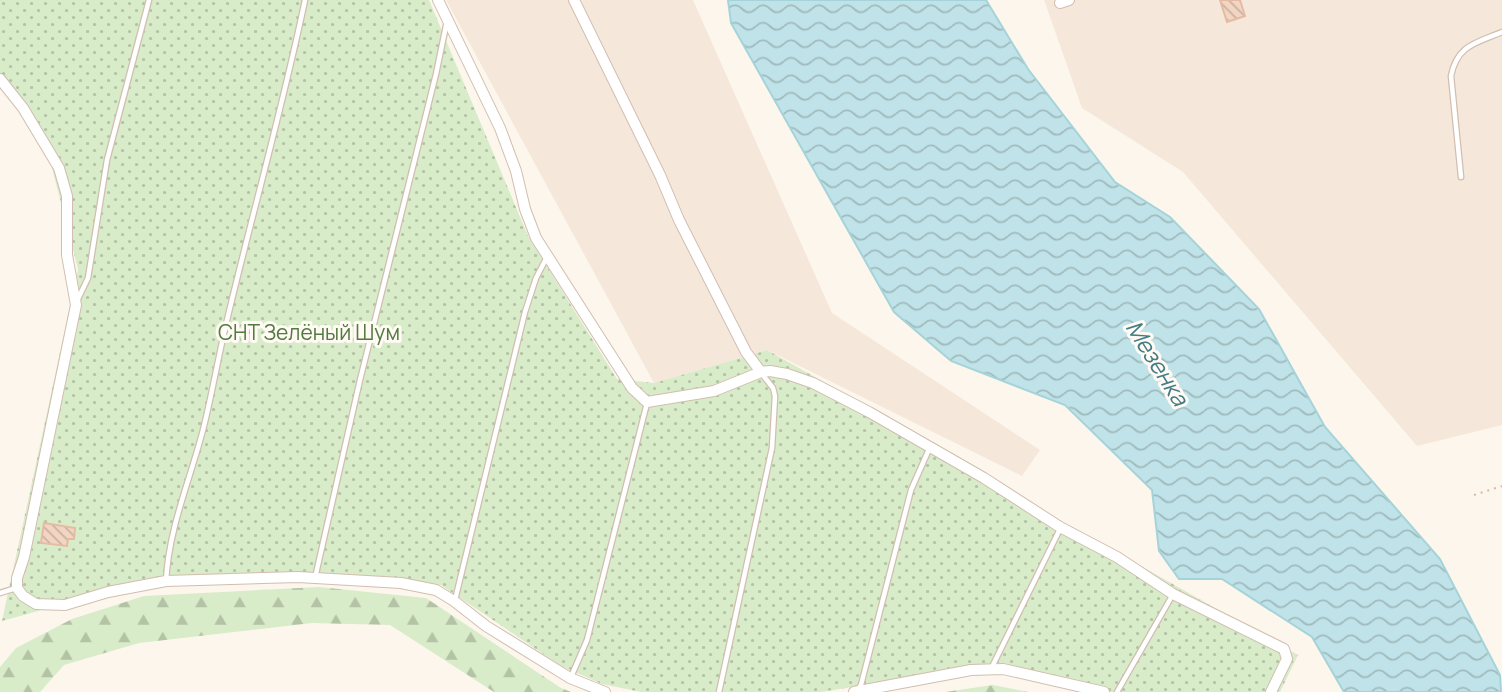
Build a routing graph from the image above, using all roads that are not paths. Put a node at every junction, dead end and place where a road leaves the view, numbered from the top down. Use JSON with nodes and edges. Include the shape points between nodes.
{"nodes":[{"id":1,"x":149,"y":0,"type":"edge"},
{"id":2,"x":305,"y":0,"type":"edge"},
{"id":3,"x":438,"y":0,"type":"edge"},
{"id":4,"x":574,"y":0,"type":"edge"},
{"id":5,"x":447,"y":20,"type":"junction"},
{"id":6,"x":1502,"y":32,"type":"edge"},
{"id":7,"x":0,"y":79,"type":"edge"},
{"id":8,"x":1461,"y":177,"type":"dead end"},
{"id":9,"x":548,"y":257,"type":"junction"},
{"id":10,"x":76,"y":305,"type":"junction"},
{"id":11,"x":761,"y":372,"type":"junction"},
{"id":12,"x":647,"y":402,"type":"junction"},
{"id":13,"x":931,"y":446,"type":"junction"},
{"id":14,"x":1060,"y":527,"type":"junction"},
{"id":15,"x":314,"y":578,"type":"junction"},
{"id":16,"x":166,"y":581,"type":"junction"},
{"id":17,"x":17,"y":588,"type":"junction"},
{"id":18,"x":0,"y":593,"type":"edge"},
{"id":19,"x":1173,"y":594,"type":"junction"},
{"id":20,"x":454,"y":601,"type":"junction"},
{"id":21,"x":991,"y":670,"type":"junction"},
{"id":22,"x":570,"y":678,"type":"junction"},
{"id":23,"x":856,"y":691,"type":"edge"},
{"id":24,"x":605,"y":692,"type":"edge"},
{"id":25,"x":719,"y":692,"type":"edge"},
{"id":26,"x":1104,"y":692,"type":"edge"},
{"id":27,"x":1117,"y":692,"type":"edge"},
{"id":28,"x":1271,"y":692,"type":"edge"}],
"edges":[{"from":1,"to":10,"type":"lane","via":[[107,160],[88,278]]},
{"from":2,"to":16,"type":"lane","via":[[203,427],[173,527]]},
{"from":3,"to":5,"type":"street"},
{"from":4,"to":11,"type":"street","via":[[679,220],[746,352]]},
{"from":5,"to":9,"type":"street","via":[[500,128],[525,209]]},
{"from":5,"to":15,"type":"lane"},
{"from":6,"to":8,"type":"lane","via":[[1464,49],[1454,64],[1451,76]]},
{"from":7,"to":10,"type":"street","via":[[60,168],[67,196],[66,256]]},
{"from":9,"to":12,"type":"street","via":[[632,388]]},
{"from":9,"to":20,"type":"lane","via":[[525,312]]},
{"from":10,"to":17,"type":"street"},
{"from":11,"to":12,"type":"street","via":[[713,390]]},
{"from":11,"to":13,"type":"street","via":[[813,383]]},
{"from":11,"to":25,"type":"lane","via":[[775,396],[772,448]]},
{"from":12,"to":22,"type":"lane","via":[[587,640]]},
{"from":13,"to":14,"type":"street"},
{"from":13,"to":23,"type":"lane","via":[[911,491]]},
{"from":14,"to":19,"type":"street"},
{"from":14,"to":21,"type":"lane"},
{"from":15,"to":16,"type":"street"},
{"from":15,"to":20,"type":"street","via":[[401,583],[436,590]]},
{"from":16,"to":17,"type":"street","via":[[65,605],[36,604]]},
{"from":17,"to":18,"type":"lane"},
{"from":19,"to":27,"type":"lane"},
{"from":19,"to":28,"type":"street","via":[[1284,649],[1287,659]]},
{"from":20,"to":22,"type":"street"},
{"from":21,"to":23,"type":"street"},
{"from":21,"to":26,"type":"street"},
{"from":22,"to":24,"type":"street"}]}
